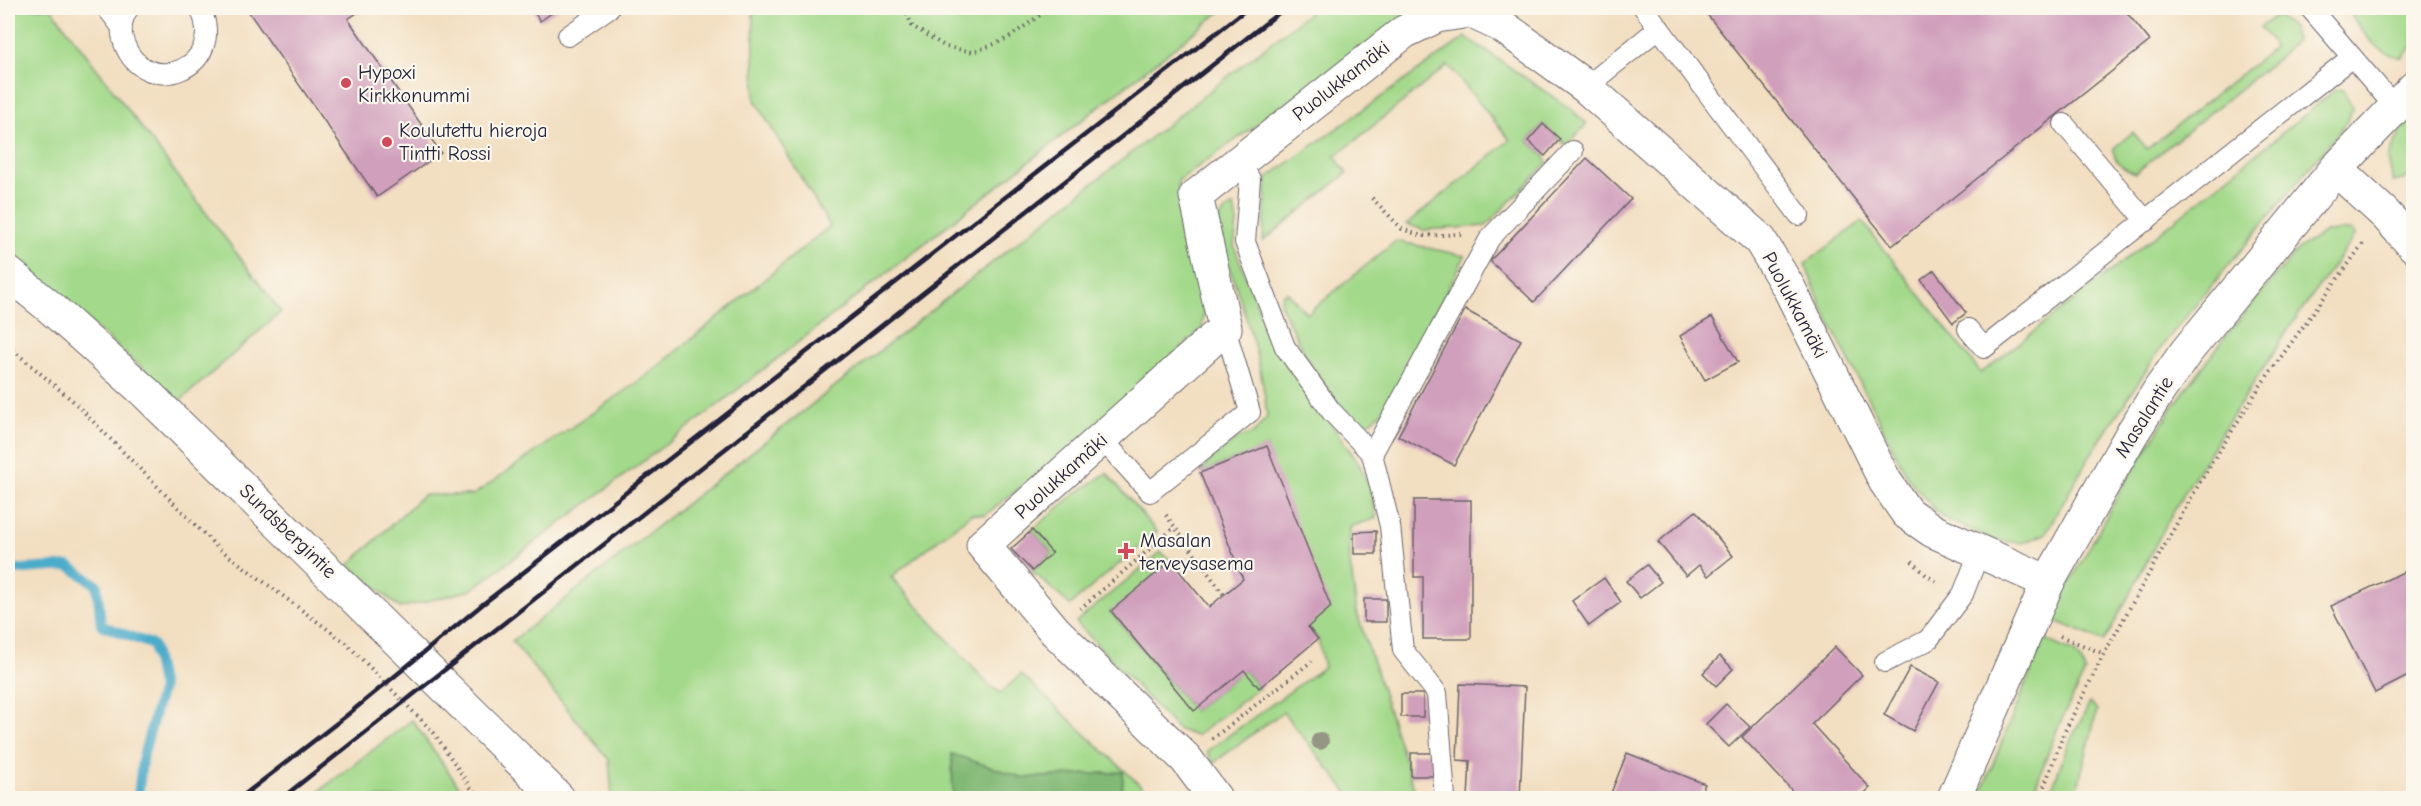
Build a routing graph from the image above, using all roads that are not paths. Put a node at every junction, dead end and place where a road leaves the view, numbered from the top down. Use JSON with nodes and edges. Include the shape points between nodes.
{"nodes":[{"id":1,"x":107,"y":8,"type":"edge"},
{"id":2,"x":200,"y":8,"type":"edge"},
{"id":3,"x":609,"y":8,"type":"edge"},
{"id":4,"x":1644,"y":8,"type":"edge"},
{"id":5,"x":2310,"y":8,"type":"edge"},
{"id":6,"x":125,"y":16,"type":"edge"},
{"id":7,"x":1659,"y":28,"type":"junction"},
{"id":8,"x":568,"y":36,"type":"dead end"},
{"id":9,"x":2352,"y":57,"type":"junction"},
{"id":10,"x":1586,"y":87,"type":"junction"},
{"id":11,"x":2404,"y":97,"type":"edge"},
{"id":12,"x":2064,"y":124,"type":"dead end"},
{"id":13,"x":1573,"y":151,"type":"dead end"},
{"id":14,"x":1240,"y":162,"type":"junction"},
{"id":15,"x":2336,"y":169,"type":"junction"},
{"id":16,"x":1799,"y":214,"type":"dead end"},
{"id":17,"x":2146,"y":220,"type":"junction"},
{"id":18,"x":2414,"y":246,"type":"edge"},
{"id":19,"x":8,"y":273,"type":"edge"},
{"id":20,"x":1225,"y":328,"type":"junction"},
{"id":21,"x":1968,"y":329,"type":"dead end"},
{"id":22,"x":1102,"y":440,"type":"junction"},
{"id":23,"x":1372,"y":454,"type":"junction"},
{"id":24,"x":1979,"y":553,"type":"junction"},
{"id":25,"x":2048,"y":582,"type":"junction"},
{"id":26,"x":1885,"y":662,"type":"dead end"},
{"id":27,"x":558,"y":798,"type":"edge"},
{"id":28,"x":1215,"y":798,"type":"edge"},
{"id":29,"x":1444,"y":798,"type":"edge"},
{"id":30,"x":1954,"y":798,"type":"edge"}],
"edges":[{"from":1,"to":6,"type":"lane"},
{"from":2,"to":6,"type":"lane","via":[[206,20],[204,49],[195,61],[172,73],[159,74],[135,62],[122,39]]},
{"from":3,"to":8,"type":"lane"},
{"from":4,"to":7,"type":"lane"},
{"from":5,"to":9,"type":"lane"},
{"from":7,"to":10,"type":"lane"},
{"from":7,"to":16,"type":"lane"},
{"from":9,"to":11,"type":"lane"},
{"from":9,"to":17,"type":"lane"},
{"from":10,"to":14,"type":"street","name":"Puolukkamäki","via":[[1502,26],[1470,11],[1437,16],[1404,32]]},
{"from":10,"to":24,"type":"street","name":"Puolukkamäki","via":[[1760,240],[1789,288],[1885,481],[1906,513]]},
{"from":11,"to":15,"type":"street","name":"Masalantie"},
{"from":12,"to":17,"type":"lane"},
{"from":13,"to":23,"type":"lane","via":[[1490,238]]},
{"from":14,"to":20,"type":"street","name":"Puolukkamäki","via":[[1196,196]]},
{"from":14,"to":23,"type":"lane","via":[[1250,179],[1245,242],[1286,347],[1331,411]]},
{"from":15,"to":18,"type":"street"},
{"from":15,"to":25,"type":"street","name":"Masalantie","via":[[2160,389]]},
{"from":17,"to":21,"type":"lane","via":[[1984,348]]},
{"from":19,"to":27,"type":"street","name":"Sundsbergintie","via":[[145,392]]},
{"from":20,"to":22,"type":"street","name":"Puolukkamäki"},
{"from":20,"to":22,"type":"lane","via":[[1250,412],[1150,492]]},
{"from":22,"to":28,"type":"street","name":"Puolukkamäki","via":[[983,545],[1055,631],[1186,759]]},
{"from":23,"to":29,"type":"lane","via":[[1390,526],[1402,650],[1437,693]]},
{"from":24,"to":25,"type":"street","name":"Puolukkamäki"},
{"from":24,"to":26,"type":"lane","via":[[1963,594],[1928,640]]},
{"from":25,"to":30,"type":"street","name":"Masalantie"}]}
